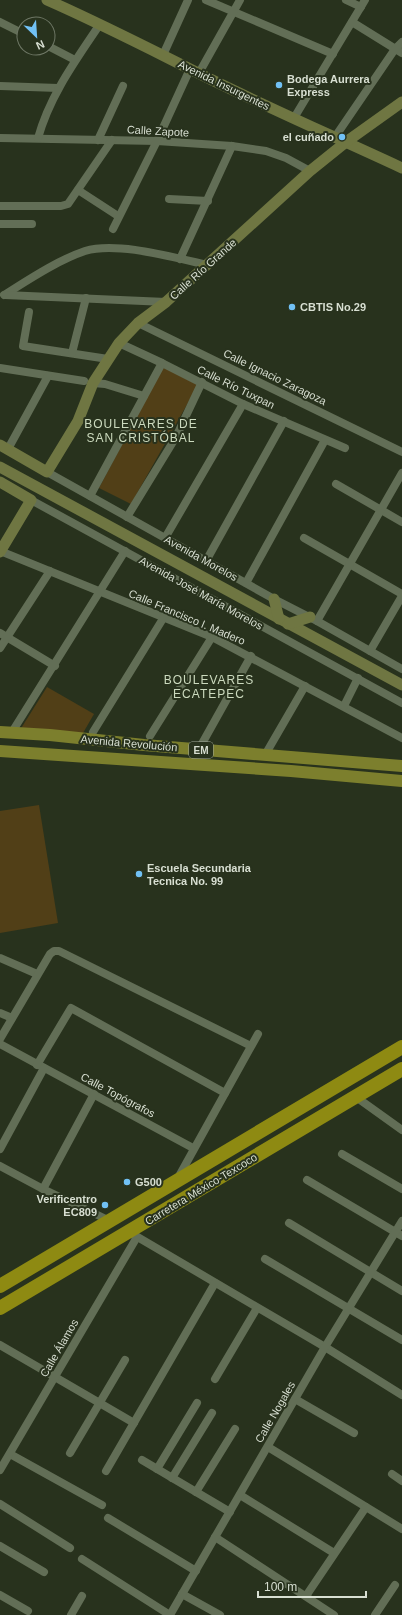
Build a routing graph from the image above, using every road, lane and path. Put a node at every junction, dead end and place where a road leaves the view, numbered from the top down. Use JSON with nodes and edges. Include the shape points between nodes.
{"nodes":[{"id":1,"x":47,"y":0,"type":"edge"},
{"id":2,"x":188,"y":0,"type":"edge"},
{"id":3,"x":206,"y":0,"type":"edge"},
{"id":4,"x":240,"y":0,"type":"edge"},
{"id":5,"x":346,"y":0,"type":"edge"},
{"id":6,"x":363,"y":3,"type":"edge"},
{"id":7,"x":234,"y":13,"type":"junction"},
{"id":8,"x":0,"y":22,"type":"edge"},
{"id":9,"x":352,"y":22,"type":"junction"},
{"id":10,"x":100,"y":24,"type":"junction"},
{"id":11,"x":16,"y":30,"type":"edge"},
{"id":12,"x":402,"y":42,"type":"edge"},
{"id":13,"x":56,"y":50,"type":"edge"},
{"id":14,"x":399,"y":51,"type":"edge"},
{"id":15,"x":163,"y":54,"type":"junction"},
{"id":16,"x":333,"y":54,"type":"junction"},
{"id":17,"x":75,"y":60,"type":"junction"},
{"id":18,"x":195,"y":71,"type":"junction"},
{"id":19,"x":0,"y":86,"type":"edge"},
{"id":20,"x":123,"y":86,"type":"dead end"},
{"id":21,"x":58,"y":88,"type":"junction"},
{"id":22,"x":402,"y":102,"type":"edge"},
{"id":23,"x":294,"y":118,"type":"junction"},
{"id":24,"x":335,"y":137,"type":"junction"},
{"id":25,"x":0,"y":138,"type":"edge"},
{"id":26,"x":38,"y":138,"type":"junction"},
{"id":27,"x":98,"y":140,"type":"junction"},
{"id":28,"x":112,"y":140,"type":"junction"},
{"id":29,"x":157,"y":141,"type":"junction"},
{"id":30,"x":346,"y":142,"type":"junction"},
{"id":31,"x":232,"y":146,"type":"junction"},
{"id":32,"x":402,"y":168,"type":"edge"},
{"id":33,"x":310,"y":171,"type":"junction"},
{"id":34,"x":78,"y":190,"type":"junction"},
{"id":35,"x":169,"y":199,"type":"dead end"},
{"id":36,"x":208,"y":201,"type":"junction"},
{"id":37,"x":0,"y":206,"type":"edge"},
{"id":38,"x":118,"y":216,"type":"junction"},
{"id":39,"x":0,"y":224,"type":"edge"},
{"id":40,"x":32,"y":224,"type":"dead end"},
{"id":41,"x":113,"y":229,"type":"dead end"},
{"id":42,"x":180,"y":259,"type":"junction"},
{"id":43,"x":208,"y":265,"type":"junction"},
{"id":44,"x":2,"y":295,"type":"edge"},
{"id":45,"x":86,"y":298,"type":"junction"},
{"id":46,"x":166,"y":302,"type":"junction"},
{"id":47,"x":30,"y":312,"type":"dead end"},
{"id":48,"x":138,"y":323,"type":"junction"},
{"id":49,"x":119,"y":343,"type":"junction"},
{"id":50,"x":72,"y":353,"type":"junction"},
{"id":51,"x":108,"y":359,"type":"junction"},
{"id":52,"x":162,"y":363,"type":"junction"},
{"id":53,"x":0,"y":368,"type":"edge"},
{"id":54,"x":48,"y":376,"type":"junction"},
{"id":55,"x":89,"y":382,"type":"junction"},
{"id":56,"x":202,"y":382,"type":"junction"},
{"id":57,"x":144,"y":396,"type":"junction"},
{"id":58,"x":242,"y":404,"type":"junction"},
{"id":59,"x":284,"y":421,"type":"junction"},
{"id":60,"x":325,"y":440,"type":"junction"},
{"id":61,"x":4,"y":447,"type":"edge"},
{"id":62,"x":345,"y":448,"type":"dead end"},
{"id":63,"x":402,"y":452,"type":"edge"},
{"id":64,"x":0,"y":467,"type":"edge"},
{"id":65,"x":47,"y":472,"type":"junction"},
{"id":66,"x":402,"y":474,"type":"edge"},
{"id":67,"x":0,"y":480,"type":"edge"},
{"id":68,"x":336,"y":484,"type":"dead end"},
{"id":69,"x":37,"y":488,"type":"junction"},
{"id":70,"x":90,"y":496,"type":"junction"},
{"id":71,"x":31,"y":500,"type":"junction"},
{"id":72,"x":381,"y":510,"type":"junction"},
{"id":73,"x":127,"y":517,"type":"junction"},
{"id":74,"x":402,"y":522,"type":"edge"},
{"id":75,"x":165,"y":538,"type":"junction"},
{"id":76,"x":304,"y":538,"type":"dead end"},
{"id":77,"x":0,"y":551,"type":"edge"},
{"id":78,"x":125,"y":551,"type":"junction"},
{"id":79,"x":206,"y":561,"type":"junction"},
{"id":80,"x":350,"y":564,"type":"junction"},
{"id":81,"x":50,"y":570,"type":"junction"},
{"id":82,"x":246,"y":583,"type":"junction"},
{"id":83,"x":100,"y":592,"type":"junction"},
{"id":84,"x":402,"y":595,"type":"edge"},
{"id":85,"x":274,"y":599,"type":"junction"},
{"id":86,"x":164,"y":617,"type":"junction"},
{"id":87,"x":313,"y":619,"type":"junction"},
{"id":88,"x":284,"y":621,"type":"junction"},
{"id":89,"x":3,"y":635,"type":"edge"},
{"id":90,"x":212,"y":637,"type":"junction"},
{"id":91,"x":0,"y":648,"type":"edge"},
{"id":92,"x":370,"y":651,"type":"junction"},
{"id":93,"x":251,"y":656,"type":"junction"},
{"id":94,"x":55,"y":666,"type":"junction"},
{"id":95,"x":402,"y":669,"type":"edge"},
{"id":96,"x":358,"y":678,"type":"junction"},
{"id":97,"x":402,"y":685,"type":"edge"},
{"id":98,"x":305,"y":686,"type":"junction"},
{"id":99,"x":402,"y":703,"type":"edge"},
{"id":100,"x":344,"y":706,"type":"junction"},
{"id":101,"x":0,"y":732,"type":"edge"},
{"id":102,"x":12,"y":732,"type":"junction"},
{"id":103,"x":93,"y":732,"type":"dead end"},
{"id":104,"x":150,"y":736,"type":"dead end"},
{"id":105,"x":402,"y":738,"type":"edge"},
{"id":106,"x":199,"y":749,"type":"junction"},
{"id":107,"x":0,"y":751,"type":"edge"},
{"id":108,"x":265,"y":755,"type":"junction"},
{"id":109,"x":402,"y":766,"type":"edge"},
{"id":110,"x":402,"y":781,"type":"edge"},
{"id":111,"x":0,"y":958,"type":"edge"},
{"id":112,"x":37,"y":974,"type":"junction"},
{"id":113,"x":0,"y":1013,"type":"edge"},
{"id":114,"x":12,"y":1018,"type":"junction"},
{"id":115,"x":258,"y":1034,"type":"dead end"},
{"id":116,"x":0,"y":1039,"type":"edge"},
{"id":117,"x":0,"y":1044,"type":"edge"},
{"id":118,"x":251,"y":1046,"type":"junction"},
{"id":119,"x":402,"y":1047,"type":"edge"},
{"id":120,"x":40,"y":1067,"type":"junction"},
{"id":121,"x":402,"y":1069,"type":"edge"},
{"id":122,"x":225,"y":1093,"type":"junction"},
{"id":123,"x":94,"y":1094,"type":"junction"},
{"id":124,"x":356,"y":1097,"type":"junction"},
{"id":125,"x":402,"y":1130,"type":"edge"},
{"id":126,"x":193,"y":1148,"type":"junction"},
{"id":127,"x":0,"y":1149,"type":"edge"},
{"id":128,"x":342,"y":1154,"type":"dead end"},
{"id":129,"x":0,"y":1166,"type":"edge"},
{"id":130,"x":176,"y":1180,"type":"junction"},
{"id":131,"x":307,"y":1180,"type":"dead end"},
{"id":132,"x":43,"y":1189,"type":"junction"},
{"id":133,"x":402,"y":1189,"type":"edge"},
{"id":134,"x":108,"y":1220,"type":"junction"},
{"id":135,"x":402,"y":1221,"type":"edge"},
{"id":136,"x":289,"y":1223,"type":"dead end"},
{"id":137,"x":399,"y":1234,"type":"edge"},
{"id":138,"x":133,"y":1235,"type":"junction"},
{"id":139,"x":265,"y":1259,"type":"dead end"},
{"id":140,"x":371,"y":1273,"type":"junction"},
{"id":141,"x":215,"y":1283,"type":"junction"},
{"id":142,"x":0,"y":1286,"type":"edge"},
{"id":143,"x":402,"y":1291,"type":"edge"},
{"id":144,"x":0,"y":1308,"type":"edge"},
{"id":145,"x":257,"y":1308,"type":"junction"},
{"id":146,"x":350,"y":1308,"type":"junction"},
{"id":147,"x":402,"y":1340,"type":"edge"},
{"id":148,"x":0,"y":1345,"type":"edge"},
{"id":149,"x":325,"y":1347,"type":"junction"},
{"id":150,"x":125,"y":1360,"type":"dead end"},
{"id":151,"x":55,"y":1377,"type":"junction"},
{"id":152,"x":215,"y":1379,"type":"dead end"},
{"id":153,"x":402,"y":1395,"type":"edge"},
{"id":154,"x":295,"y":1399,"type":"junction"},
{"id":155,"x":100,"y":1402,"type":"junction"},
{"id":156,"x":197,"y":1403,"type":"dead end"},
{"id":157,"x":212,"y":1413,"type":"dead end"},
{"id":158,"x":134,"y":1423,"type":"junction"},
{"id":159,"x":235,"y":1429,"type":"dead end"},
{"id":160,"x":354,"y":1433,"type":"dead end"},
{"id":161,"x":268,"y":1447,"type":"junction"},
{"id":162,"x":70,"y":1453,"type":"dead end"},
{"id":163,"x":10,"y":1454,"type":"junction"},
{"id":164,"x":142,"y":1460,"type":"dead end"},
{"id":165,"x":0,"y":1469,"type":"edge"},
{"id":166,"x":157,"y":1469,"type":"junction"},
{"id":167,"x":106,"y":1471,"type":"dead end"},
{"id":168,"x":392,"y":1474,"type":"dead end"},
{"id":169,"x":172,"y":1478,"type":"junction"},
{"id":170,"x":402,"y":1480,"type":"edge"},
{"id":171,"x":196,"y":1492,"type":"junction"},
{"id":172,"x":240,"y":1495,"type":"junction"},
{"id":173,"x":0,"y":1504,"type":"edge"},
{"id":174,"x":102,"y":1505,"type":"dead end"},
{"id":175,"x":366,"y":1507,"type":"junction"},
{"id":176,"x":230,"y":1512,"type":"junction"},
{"id":177,"x":108,"y":1518,"type":"dead end"},
{"id":178,"x":402,"y":1529,"type":"edge"},
{"id":179,"x":215,"y":1537,"type":"junction"},
{"id":180,"x":0,"y":1546,"type":"edge"},
{"id":181,"x":70,"y":1548,"type":"dead end"},
{"id":182,"x":334,"y":1553,"type":"junction"},
{"id":183,"x":82,"y":1559,"type":"dead end"},
{"id":184,"x":196,"y":1571,"type":"junction"},
{"id":185,"x":44,"y":1572,"type":"dead end"},
{"id":186,"x":395,"y":1585,"type":"dead end"},
{"id":187,"x":182,"y":1594,"type":"junction"},
{"id":188,"x":0,"y":1595,"type":"edge"},
{"id":189,"x":82,"y":1596,"type":"dead end"},
{"id":190,"x":306,"y":1596,"type":"junction"},
{"id":191,"x":28,"y":1611,"type":"dead end"},
{"id":192,"x":71,"y":1615,"type":"edge"},
{"id":193,"x":170,"y":1615,"type":"edge"},
{"id":194,"x":220,"y":1615,"type":"edge"},
{"id":195,"x":334,"y":1615,"type":"edge"},
{"id":196,"x":375,"y":1615,"type":"edge"}],
"edges":[{"from":1,"to":10,"type":"main road","name":"Avenida Insurgentes"},
{"from":2,"to":15,"type":"street"},
{"from":3,"to":7,"type":"street"},
{"from":4,"to":7,"type":"street"},
{"from":5,"to":6,"type":"street"},
{"from":6,"to":9,"type":"street"},
{"from":7,"to":16,"type":"street"},
{"from":7,"to":18,"type":"street"},
{"from":8,"to":11,"type":"street"},
{"from":9,"to":14,"type":"street"},
{"from":9,"to":16,"type":"street"},
{"from":10,"to":15,"type":"main road","name":"Avenida Insurgentes"},
{"from":10,"to":17,"type":"street"},
{"from":12,"to":14,"type":"street"},
{"from":13,"to":17,"type":"street"},
{"from":14,"to":24,"type":"street"},
{"from":15,"to":18,"type":"main road","name":"Avenida Insurgentes"},
{"from":16,"to":23,"type":"street"},
{"from":17,"to":21,"type":"street"},
{"from":18,"to":23,"type":"main road","name":"Avenida Insurgentes"},
{"from":18,"to":29,"type":"street"},
{"from":19,"to":21,"type":"street"},
{"from":20,"to":27,"type":"street"},
{"from":21,"to":26,"type":"street"},
{"from":22,"to":30,"type":"main road","name":"Calle Río Grande"},
{"from":23,"to":24,"type":"main road","name":"Avenida Insurgentes"},
{"from":24,"to":30,"type":"main road","name":"Avenida Insurgentes"},
{"from":25,"to":26,"type":"street","name":"Calle Zapote"},
{"from":26,"to":27,"type":"street","name":"Calle Zapote"},
{"from":27,"to":28,"type":"street","name":"Calle Zapote"},
{"from":28,"to":29,"type":"street","name":"Calle Zapote"},
{"from":28,"to":34,"type":"street"},
{"from":29,"to":31,"type":"street","name":"Calle Zapote"},
{"from":29,"to":38,"type":"street"},
{"from":30,"to":32,"type":"main road","name":"Avenida Insurgentes"},
{"from":30,"to":33,"type":"main road","name":"Calle Río Grande"},
{"from":31,"to":33,"type":"street","name":"Calle Zapote","via":[[286,158]]},
{"from":31,"to":36,"type":"street"},
{"from":33,"to":43,"type":"main road","name":"Calle Río Grande"},
{"from":34,"to":37,"type":"street","via":[[68,204],[61,206]]},
{"from":34,"to":38,"type":"street"},
{"from":35,"to":36,"type":"street"},
{"from":36,"to":42,"type":"street"},
{"from":38,"to":41,"type":"street"},
{"from":39,"to":40,"type":"street"},
{"from":42,"to":43,"type":"street"},
{"from":42,"to":44,"type":"street","via":[[117,248],[99,248],[85,251]]},
{"from":43,"to":46,"type":"main road","name":"Calle Río Grande"},
{"from":44,"to":45,"type":"street"},
{"from":45,"to":46,"type":"street"},
{"from":45,"to":50,"type":"street"},
{"from":46,"to":48,"type":"main road","name":"Calle Río Grande"},
{"from":47,"to":50,"type":"street","via":[[23,346]]},
{"from":48,"to":49,"type":"main road","name":"Calle Río Grande"},
{"from":48,"to":63,"type":"street","name":"Calle Ignacio Zaragoza"},
{"from":49,"to":51,"type":"main road","name":"Calle Río Grande"},
{"from":49,"to":52,"type":"street","name":"Calle Río Tuxpan"},
{"from":50,"to":51,"type":"street"},
{"from":51,"to":55,"type":"main road","name":"Calle Río Grande"},
{"from":52,"to":56,"type":"street","name":"Calle Río Tuxpan"},
{"from":52,"to":57,"type":"street"},
{"from":53,"to":54,"type":"street"},
{"from":54,"to":55,"type":"street"},
{"from":54,"to":61,"type":"street"},
{"from":55,"to":57,"type":"street"},
{"from":55,"to":65,"type":"main road","name":"Calle Río Grande","via":[[78,421]]},
{"from":56,"to":58,"type":"street","name":"Calle Río Tuxpan"},
{"from":56,"to":73,"type":"street","via":[[176,437]]},
{"from":57,"to":70,"type":"street"},
{"from":58,"to":59,"type":"street","name":"Calle Río Tuxpan"},
{"from":58,"to":75,"type":"street"},
{"from":59,"to":60,"type":"street","name":"Calle Río Tuxpan"},
{"from":59,"to":79,"type":"street"},
{"from":60,"to":62,"type":"street","name":"Calle Río Tuxpan"},
{"from":60,"to":82,"type":"street"},
{"from":61,"to":65,"type":"main road","name":"Avenida Morelos"},
{"from":64,"to":69,"type":"main road","name":"Avenida José María Morelos"},
{"from":65,"to":70,"type":"street","name":"Avenida Morelos"},
{"from":66,"to":72,"type":"street"},
{"from":67,"to":69,"type":"main road"},
{"from":67,"to":71,"type":"main road","name":"Avenida José María Morelos"},
{"from":68,"to":72,"type":"street"},
{"from":69,"to":88,"type":"main road","name":"Avenida José María Morelos"},
{"from":70,"to":73,"type":"street","name":"Avenida Morelos"},
{"from":71,"to":77,"type":"main road"},
{"from":71,"to":78,"type":"street","name":"Avenida José María Morelos"},
{"from":72,"to":74,"type":"street"},
{"from":72,"to":80,"type":"street"},
{"from":73,"to":75,"type":"street","name":"Avenida Morelos"},
{"from":75,"to":79,"type":"street","name":"Avenida Morelos"},
{"from":76,"to":80,"type":"street"},
{"from":77,"to":81,"type":"street","name":"Calle Francisco I. Madero"},
{"from":78,"to":83,"type":"street"},
{"from":78,"to":96,"type":"street","name":"Avenida José María Morelos"},
{"from":79,"to":82,"type":"street","name":"Avenida Morelos"},
{"from":80,"to":84,"type":"street"},
{"from":80,"to":87,"type":"street"},
{"from":81,"to":83,"type":"street","name":"Calle Francisco I. Madero"},
{"from":81,"to":89,"type":"street"},
{"from":82,"to":85,"type":"street","name":"Avenida Morelos"},
{"from":83,"to":86,"type":"street","name":"Calle Francisco I. Madero"},
{"from":83,"to":94,"type":"street"},
{"from":84,"to":92,"type":"street"},
{"from":85,"to":87,"type":"street","name":"Avenida Morelos"},
{"from":85,"to":88,"type":"main road"},
{"from":86,"to":90,"type":"street","name":"Calle Francisco I. Madero"},
{"from":86,"to":103,"type":"street"},
{"from":87,"to":88,"type":"main road"},
{"from":87,"to":92,"type":"street","name":"Avenida Morelos"},
{"from":88,"to":97,"type":"main road","name":"Avenida José María Morelos"},
{"from":89,"to":91,"type":"street"},
{"from":89,"to":94,"type":"street"},
{"from":90,"to":93,"type":"street","name":"Calle Francisco I. Madero"},
{"from":90,"to":104,"type":"street"},
{"from":92,"to":95,"type":"street","name":"Avenida Morelos"},
{"from":93,"to":98,"type":"street","name":"Calle Francisco I. Madero"},
{"from":93,"to":106,"type":"street"},
{"from":94,"to":102,"type":"street"},
{"from":96,"to":99,"type":"street","name":"Avenida José María Morelos"},
{"from":96,"to":100,"type":"street"},
{"from":98,"to":100,"type":"street","name":"Calle Francisco I. Madero"},
{"from":98,"to":108,"type":"street"},
{"from":100,"to":105,"type":"street","name":"Calle Francisco I. Madero"},
{"from":101,"to":102,"type":"main road","name":"Avenida Revolución","number":"EM"},
{"from":102,"to":106,"type":"main road","name":"Avenida Revolución","number":"EM"},
{"from":106,"to":108,"type":"main road","name":"Avenida Revolución","number":"EM"},
{"from":107,"to":110,"type":"main road","name":"Avenida Revolución","number":"EM"},
{"from":108,"to":109,"type":"main road","name":"Avenida Revolución","number":"EM"},
{"from":111,"to":112,"type":"street"},
{"from":112,"to":114,"type":"street"},
{"from":112,"to":118,"type":"street","via":[[50,954],[59,951]]},
{"from":113,"to":114,"type":"street"},
{"from":114,"to":116,"type":"street"},
{"from":115,"to":118,"type":"street"},
{"from":117,"to":120,"type":"street","name":"Calle Topógrafos"},
{"from":118,"to":122,"type":"street"},
{"from":119,"to":130,"type":"highway","name":"Carretera México-Texcoco"},
{"from":120,"to":122,"type":"street","via":[[71,1008]]},
{"from":120,"to":123,"type":"street","name":"Calle Topógrafos"},
{"from":120,"to":127,"type":"street"},
{"from":121,"to":124,"type":"highway","name":"Carretera México-Texcoco"},
{"from":122,"to":126,"type":"street"},
{"from":123,"to":126,"type":"street","name":"Calle Topógrafos"},
{"from":123,"to":132,"type":"street"},
{"from":124,"to":125,"type":"street"},
{"from":124,"to":138,"type":"highway","name":"Carretera México-Texcoco"},
{"from":126,"to":130,"type":"street"},
{"from":128,"to":133,"type":"street"},
{"from":129,"to":132,"type":"street"},
{"from":130,"to":134,"type":"highway","name":"Carretera México-Texcoco"},
{"from":131,"to":137,"type":"street"},
{"from":132,"to":134,"type":"street"},
{"from":134,"to":142,"type":"highway","name":"Carretera México-Texcoco"},
{"from":135,"to":137,"type":"street","name":"Calle Nogales"},
{"from":136,"to":140,"type":"street"},
{"from":137,"to":140,"type":"street","name":"Calle Nogales"},
{"from":138,"to":141,"type":"street"},
{"from":138,"to":144,"type":"highway","name":"Carretera México-Texcoco"},
{"from":138,"to":151,"type":"street","name":"Calle Álamos"},
{"from":139,"to":146,"type":"street"},
{"from":140,"to":143,"type":"street"},
{"from":140,"to":146,"type":"street","name":"Calle Nogales"},
{"from":141,"to":145,"type":"street"},
{"from":141,"to":158,"type":"street"},
{"from":145,"to":149,"type":"street"},
{"from":145,"to":152,"type":"street"},
{"from":146,"to":147,"type":"street"},
{"from":146,"to":149,"type":"street","name":"Calle Nogales"},
{"from":148,"to":151,"type":"street"},
{"from":149,"to":153,"type":"street"},
{"from":149,"to":154,"type":"street","name":"Calle Nogales"},
{"from":150,"to":155,"type":"street"},
{"from":151,"to":155,"type":"street"},
{"from":151,"to":163,"type":"street","name":"Calle Álamos"},
{"from":154,"to":160,"type":"street"},
{"from":154,"to":161,"type":"street","name":"Calle Nogales"},
{"from":155,"to":158,"type":"street"},
{"from":155,"to":162,"type":"street"},
{"from":156,"to":166,"type":"street"},
{"from":157,"to":169,"type":"street"},
{"from":158,"to":167,"type":"street"},
{"from":159,"to":171,"type":"street"},
{"from":161,"to":172,"type":"street","name":"Calle Nogales"},
{"from":161,"to":175,"type":"street"},
{"from":163,"to":165,"type":"street","name":"Calle Álamos"},
{"from":163,"to":174,"type":"street"},
{"from":164,"to":166,"type":"street"},
{"from":166,"to":169,"type":"street"},
{"from":168,"to":170,"type":"street"},
{"from":169,"to":171,"type":"street"},
{"from":171,"to":176,"type":"street"},
{"from":172,"to":176,"type":"street","name":"Calle Nogales"},
{"from":172,"to":182,"type":"street"},
{"from":173,"to":181,"type":"street"},
{"from":175,"to":178,"type":"street"},
{"from":175,"to":182,"type":"street"},
{"from":176,"to":179,"type":"street","name":"Calle Nogales"},
{"from":177,"to":184,"type":"street"},
{"from":179,"to":184,"type":"street","name":"Calle Nogales"},
{"from":179,"to":190,"type":"street"},
{"from":180,"to":185,"type":"street"},
{"from":182,"to":190,"type":"street"},
{"from":183,"to":193,"type":"street"},
{"from":184,"to":187,"type":"street","name":"Calle Nogales"},
{"from":186,"to":196,"type":"street"},
{"from":187,"to":193,"type":"street","name":"Calle Nogales"},
{"from":187,"to":194,"type":"street"},
{"from":188,"to":191,"type":"street"},
{"from":189,"to":192,"type":"street"},
{"from":190,"to":195,"type":"street"}]}
